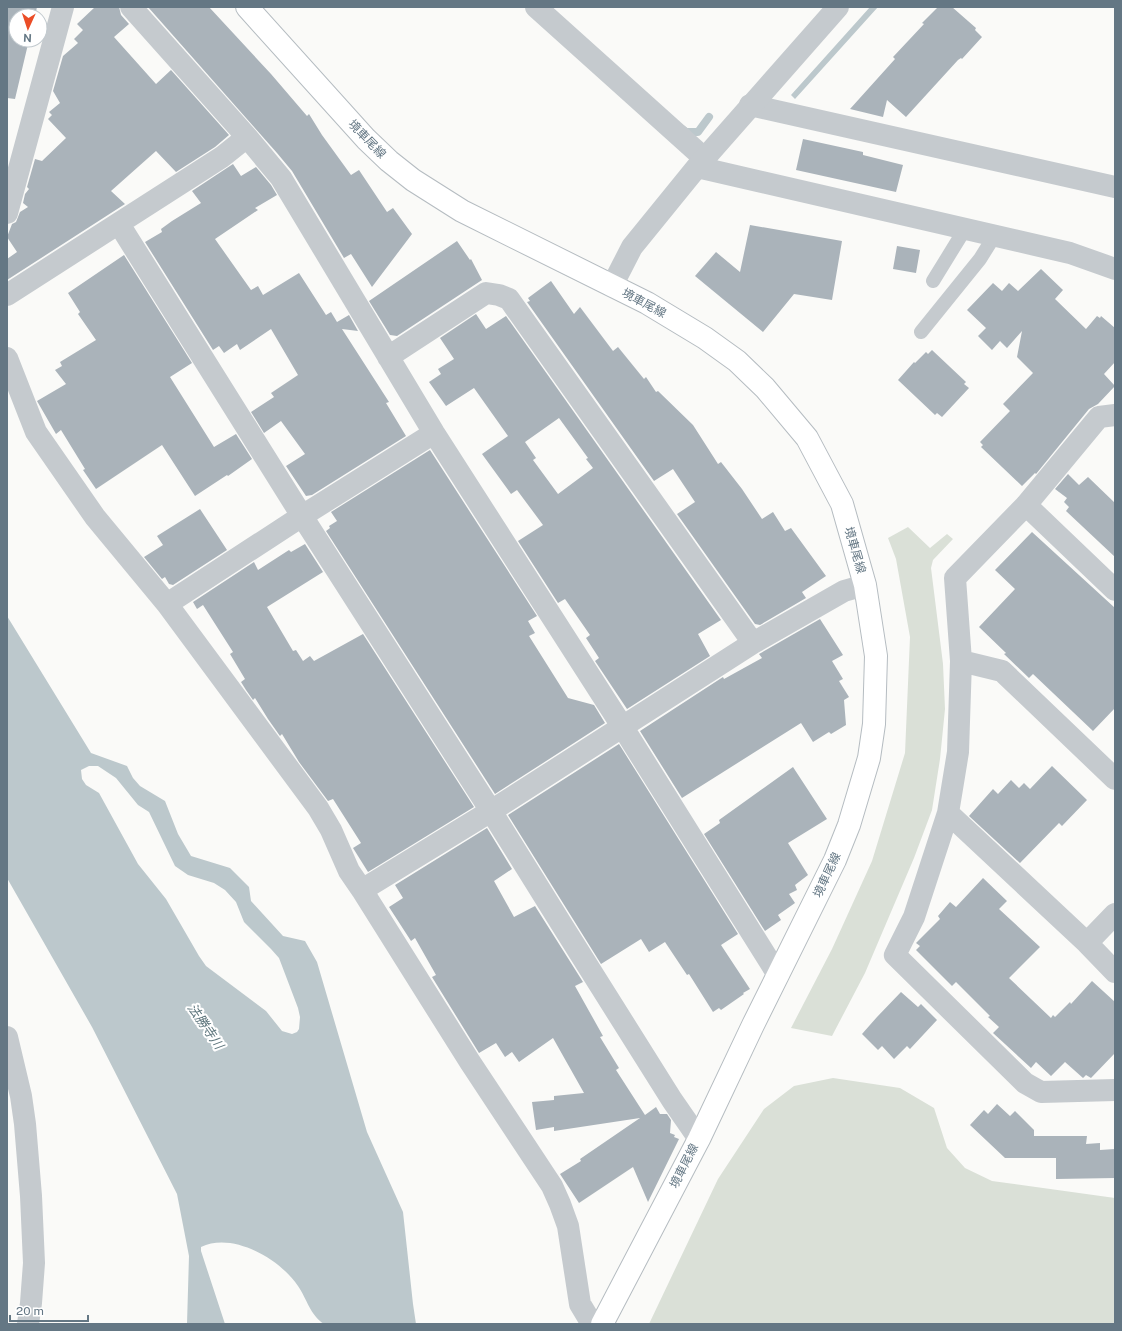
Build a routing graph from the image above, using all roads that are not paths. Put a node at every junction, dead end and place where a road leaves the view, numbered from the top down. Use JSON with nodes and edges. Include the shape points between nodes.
{"nodes":[{"id":1,"x":62,"y":7,"type":"edge"},
{"id":2,"x":131,"y":7,"type":"edge"},
{"id":3,"x":247,"y":7,"type":"edge"},
{"id":4,"x":536,"y":7,"type":"edge"},
{"id":5,"x":838,"y":7,"type":"edge"},
{"id":6,"x":750,"y":105,"type":"junction"},
{"id":7,"x":247,"y":137,"type":"junction"},
{"id":8,"x":701,"y":162,"type":"junction"},
{"id":9,"x":1115,"y":187,"type":"edge"},
{"id":10,"x":7,"y":213,"type":"edge"},
{"id":11,"x":119,"y":224,"type":"junction"},
{"id":12,"x":965,"y":228,"type":"junction"},
{"id":13,"x":995,"y":235,"type":"junction"},
{"id":14,"x":1115,"y":269,"type":"edge"},
{"id":15,"x":933,"y":281,"type":"dead end"},
{"id":16,"x":612,"y":286,"type":"junction"},
{"id":17,"x":7,"y":295,"type":"edge"},
{"id":18,"x":921,"y":332,"type":"dead end"},
{"id":19,"x":388,"y":357,"type":"junction"},
{"id":20,"x":7,"y":358,"type":"edge"},
{"id":21,"x":1115,"y":415,"type":"edge"},
{"id":22,"x":434,"y":433,"type":"junction"},
{"id":23,"x":1026,"y":505,"type":"junction"},
{"id":24,"x":302,"y":516,"type":"junction"},
{"id":25,"x":865,"y":584,"type":"junction"},
{"id":26,"x":1115,"y":590,"type":"edge"},
{"id":27,"x":167,"y":604,"type":"junction"},
{"id":28,"x":753,"y":643,"type":"junction"},
{"id":29,"x":961,"y":661,"type":"junction"},
{"id":30,"x":622,"y":726,"type":"junction"},
{"id":31,"x":1115,"y":779,"type":"edge"},
{"id":32,"x":491,"y":811,"type":"junction"},
{"id":33,"x":948,"y":813,"type":"junction"},
{"id":34,"x":362,"y":890,"type":"junction"},
{"id":35,"x":1115,"y":914,"type":"edge"},
{"id":36,"x":1087,"y":943,"type":"junction"},
{"id":37,"x":1115,"y":972,"type":"edge"},
{"id":38,"x":778,"y":974,"type":"junction"},
{"id":39,"x":7,"y":1037,"type":"edge"},
{"id":40,"x":1115,"y":1090,"type":"edge"},
{"id":41,"x":699,"y":1139,"type":"junction"},
{"id":42,"x":28,"y":1324,"type":"edge"},
{"id":43,"x":592,"y":1324,"type":"edge"},
{"id":44,"x":602,"y":1324,"type":"edge"}],
"edges":[{"from":1,"to":10,"type":"street"},
{"from":2,"to":7,"type":"street"},
{"from":3,"to":16,"type":"main road","name":"境車尾線","via":[[366,139],[412,180],[462,211]]},
{"from":4,"to":8,"type":"street"},
{"from":5,"to":6,"type":"street"},
{"from":6,"to":8,"type":"street"},
{"from":6,"to":9,"type":"street"},
{"from":7,"to":11,"type":"street","via":[[222,157]]},
{"from":7,"to":19,"type":"street","via":[[281,178]]},
{"from":8,"to":12,"type":"street"},
{"from":8,"to":16,"type":"street","via":[[632,247]]},
{"from":11,"to":17,"type":"street"},
{"from":11,"to":24,"type":"street"},
{"from":12,"to":13,"type":"street"},
{"from":12,"to":15,"type":"lane"},
{"from":13,"to":14,"type":"street","via":[[1070,253]]},
{"from":13,"to":18,"type":"lane","via":[[980,259]]},
{"from":16,"to":25,"type":"main road","name":"境車尾線","via":[[647,303],[705,338],[737,361],[765,388],[807,438],[842,504]]},
{"from":19,"to":22,"type":"street"},
{"from":19,"to":28,"type":"street","via":[[486,293],[509,299]]},
{"from":20,"to":27,"type":"street","via":[[36,432],[95,517]]},
{"from":21,"to":23,"type":"street","via":[[1099,417]]},
{"from":22,"to":24,"type":"street"},
{"from":22,"to":30,"type":"street"},
{"from":23,"to":26,"type":"street"},
{"from":23,"to":29,"type":"street","via":[[955,578]]},
{"from":24,"to":27,"type":"street"},
{"from":24,"to":32,"type":"street"},
{"from":25,"to":28,"type":"street","via":[[844,591]]},
{"from":25,"to":38,"type":"main road","name":"境車尾線","via":[[876,656],[874,724],[869,758],[849,825],[835,860]]},
{"from":27,"to":34,"type":"street","via":[[318,808],[349,871]]},
{"from":28,"to":30,"type":"street"},
{"from":29,"to":31,"type":"street","via":[[1002,671]]},
{"from":29,"to":33,"type":"street","via":[[958,752]]},
{"from":30,"to":32,"type":"street"},
{"from":30,"to":38,"type":"street"},
{"from":32,"to":34,"type":"street"},
{"from":32,"to":41,"type":"street"},
{"from":33,"to":36,"type":"street"},
{"from":33,"to":40,"type":"street","via":[[914,917],[895,956],[1025,1083],[1041,1092]]},
{"from":34,"to":43,"type":"street","via":[[470,1062],[552,1186],[568,1226],[580,1304]]},
{"from":35,"to":36,"type":"street"},
{"from":36,"to":37,"type":"street"},
{"from":38,"to":41,"type":"main road","name":"境車尾線"},
{"from":39,"to":42,"type":"street","via":[[21,1096],[30,1189],[34,1263]]},
{"from":41,"to":44,"type":"main road","name":"境車尾線"}]}
